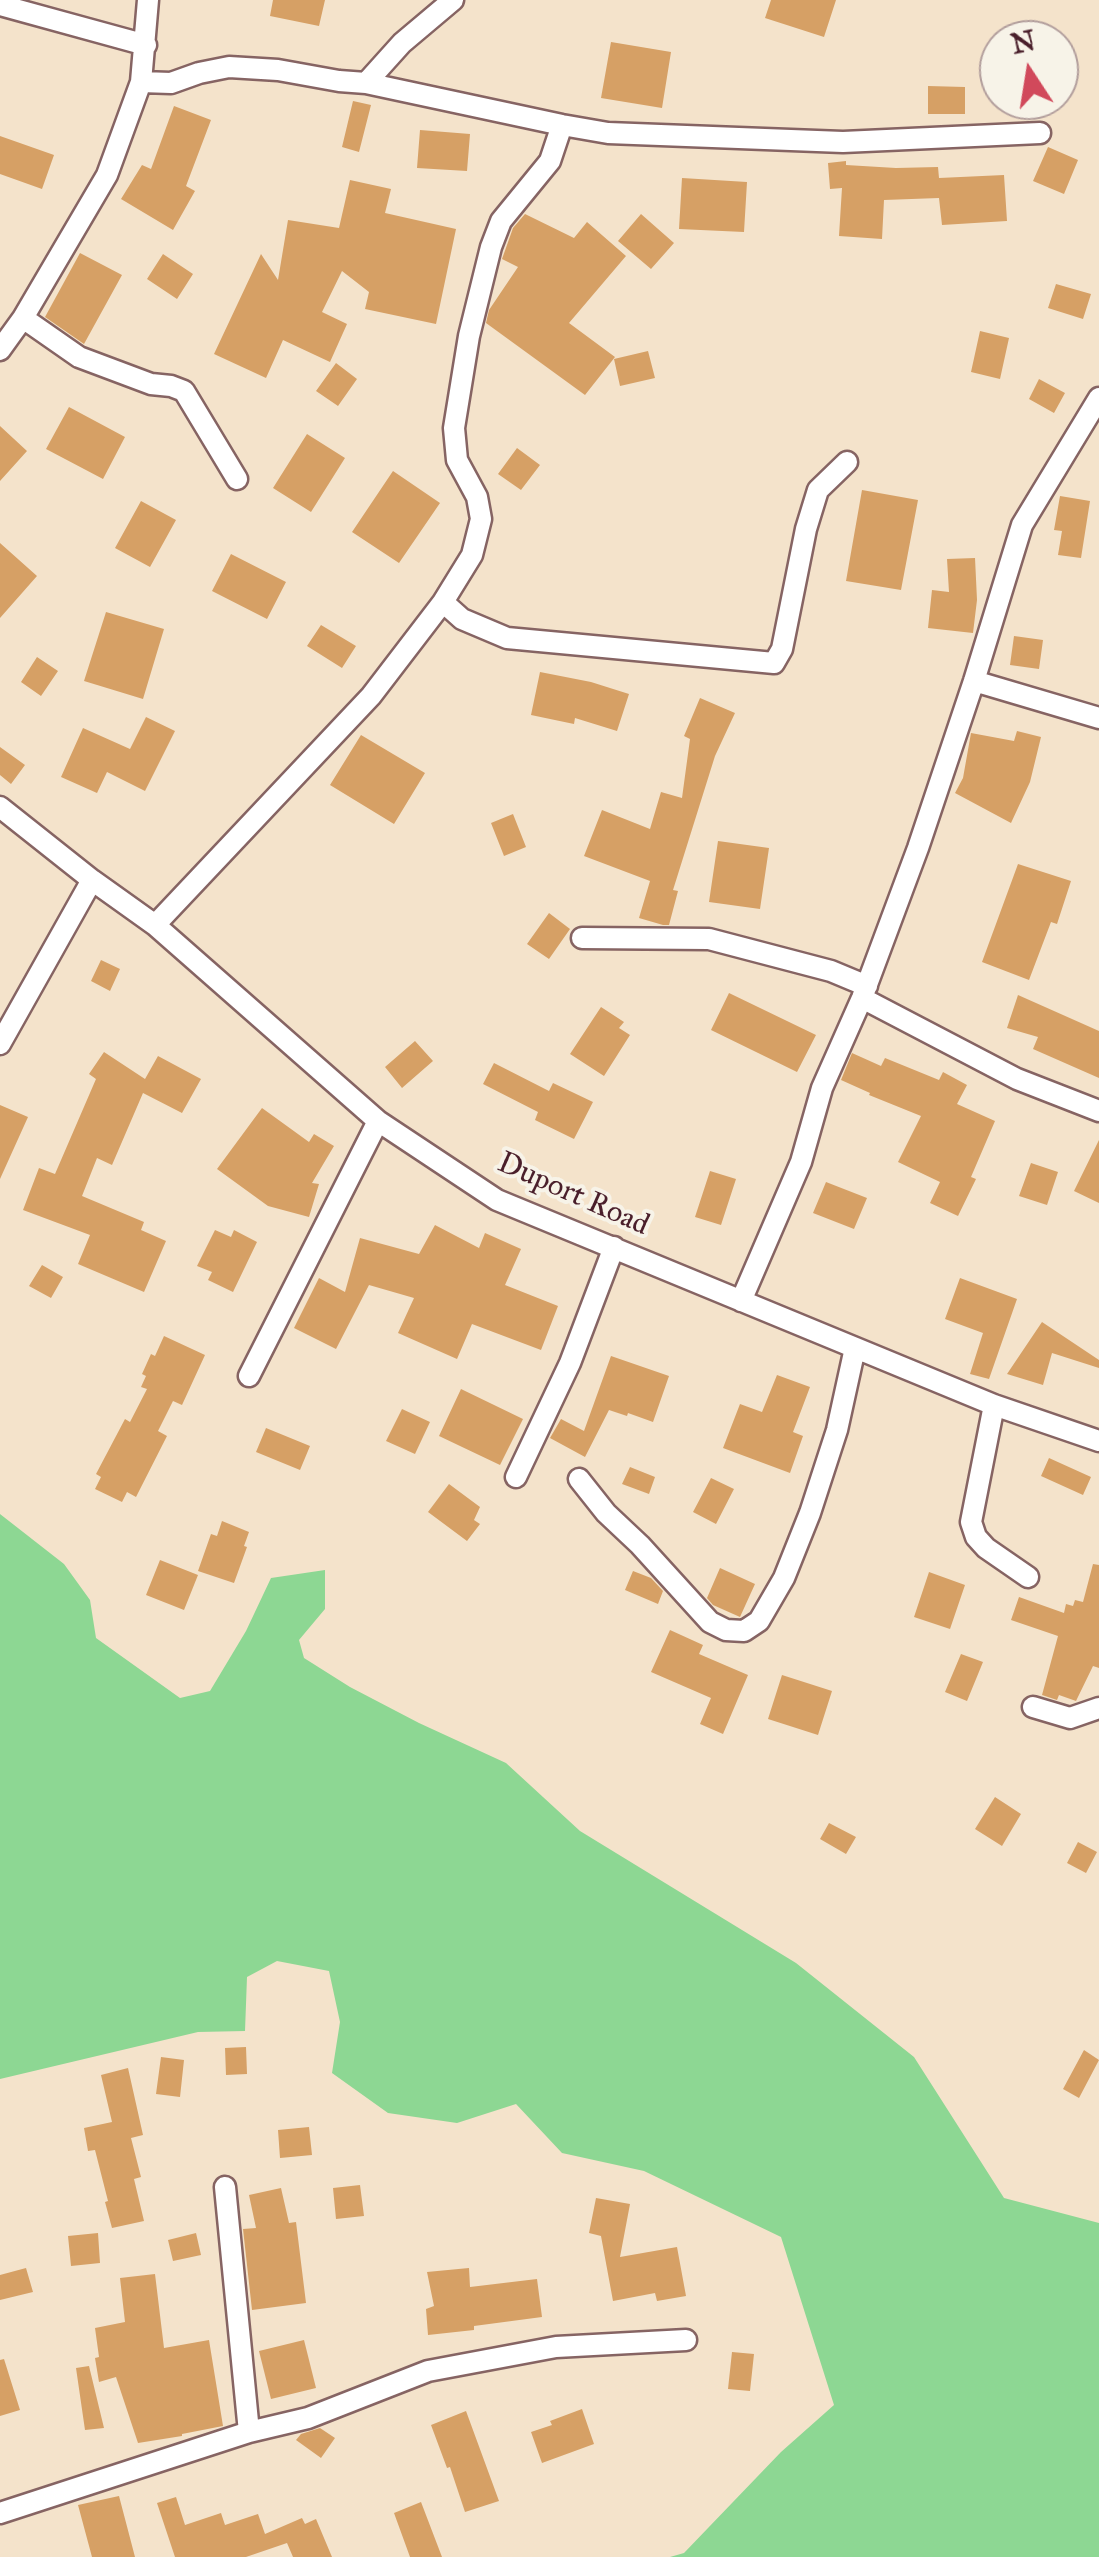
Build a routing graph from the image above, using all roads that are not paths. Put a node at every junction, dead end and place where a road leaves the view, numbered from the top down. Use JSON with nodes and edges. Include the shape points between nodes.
{"nodes":[{"id":1,"x":148,"y":0,"type":"edge"},
{"id":2,"x":453,"y":0,"type":"edge"},
{"id":3,"x":0,"y":5,"type":"edge"},
{"id":4,"x":146,"y":45,"type":"junction"},
{"id":5,"x":142,"y":82,"type":"junction"},
{"id":6,"x":366,"y":83,"type":"junction"},
{"id":7,"x":562,"y":125,"type":"junction"},
{"id":8,"x":1040,"y":133,"type":"dead end"},
{"id":9,"x":23,"y":318,"type":"junction"},
{"id":10,"x":0,"y":350,"type":"edge"},
{"id":11,"x":1096,"y":406,"type":"edge"},
{"id":12,"x":847,"y":462,"type":"dead end"},
{"id":13,"x":236,"y":478,"type":"dead end"},
{"id":14,"x":443,"y":602,"type":"junction"},
{"id":15,"x":974,"y":682,"type":"junction"},
{"id":16,"x":1099,"y":718,"type":"edge"},
{"id":17,"x":0,"y":807,"type":"edge"},
{"id":18,"x":92,"y":880,"type":"junction"},
{"id":19,"x":155,"y":925,"type":"junction"},
{"id":20,"x":582,"y":938,"type":"dead end"},
{"id":21,"x":865,"y":992,"type":"junction"},
{"id":22,"x":0,"y":1044,"type":"edge"},
{"id":23,"x":1099,"y":1111,"type":"edge"},
{"id":24,"x":378,"y":1121,"type":"junction"},
{"id":25,"x":614,"y":1247,"type":"junction"},
{"id":26,"x":741,"y":1301,"type":"junction"},
{"id":27,"x":856,"y":1348,"type":"junction"},
{"id":28,"x":249,"y":1376,"type":"dead end"},
{"id":29,"x":994,"y":1405,"type":"junction"},
{"id":30,"x":1099,"y":1441,"type":"edge"},
{"id":31,"x":516,"y":1477,"type":"dead end"},
{"id":32,"x":579,"y":1478,"type":"dead end"},
{"id":33,"x":1028,"y":1577,"type":"dead end"},
{"id":34,"x":1033,"y":1707,"type":"dead end"},
{"id":35,"x":1099,"y":1708,"type":"edge"},
{"id":36,"x":225,"y":2187,"type":"dead end"},
{"id":37,"x":686,"y":2340,"type":"dead end"},
{"id":38,"x":248,"y":2432,"type":"junction"},
{"id":39,"x":0,"y":2513,"type":"edge"}],
"edges":[{"from":1,"to":4,"type":"street"},
{"from":2,"to":6,"type":"street"},
{"from":3,"to":4,"type":"street"},
{"from":4,"to":5,"type":"street"},
{"from":5,"to":6,"type":"street","via":[[171,83],[228,67]]},
{"from":5,"to":9,"type":"street","via":[[107,175]]},
{"from":6,"to":7,"type":"street"},
{"from":7,"to":8,"type":"street","via":[[843,142]]},
{"from":7,"to":14,"type":"street","via":[[550,161],[501,221],[490,247],[454,428],[457,460],[478,497],[482,520],[472,555]]},
{"from":9,"to":10,"type":"street"},
{"from":9,"to":13,"type":"street","via":[[79,357],[184,391]]},
{"from":11,"to":15,"type":"street","via":[[1022,525]]},
{"from":12,"to":14,"type":"street","via":[[818,490],[774,663],[507,638],[462,620]]},
{"from":14,"to":19,"type":"street","via":[[372,696]]},
{"from":15,"to":16,"type":"street"},
{"from":15,"to":21,"type":"street"},
{"from":17,"to":18,"type":"street","name":"Duport Road"},
{"from":18,"to":19,"type":"street","name":"Duport Road"},
{"from":18,"to":22,"type":"street"},
{"from":19,"to":24,"type":"street","name":"Duport Road"},
{"from":20,"to":21,"type":"street","via":[[709,938],[831,972]]},
{"from":21,"to":23,"type":"street","via":[[1017,1079]]},
{"from":21,"to":26,"type":"street"},
{"from":24,"to":25,"type":"street","name":"Duport Road","via":[[497,1200]]},
{"from":24,"to":28,"type":"street"},
{"from":25,"to":26,"type":"street","name":"Duport Road"},
{"from":25,"to":31,"type":"street"},
{"from":26,"to":27,"type":"street","name":"Duport Road"},
{"from":27,"to":29,"type":"street","name":"Duport Road"},
{"from":27,"to":32,"type":"street","via":[[810,1513],[784,1578],[758,1621],[744,1631],[710,1622]]},
{"from":29,"to":30,"type":"street","name":"Duport Road"},
{"from":29,"to":33,"type":"street","via":[[971,1522],[986,1548]]},
{"from":34,"to":35,"type":"street","via":[[1070,1718]]},
{"from":36,"to":38,"type":"street"},
{"from":37,"to":38,"type":"street","via":[[556,2347],[428,2371],[308,2418]]},
{"from":38,"to":39,"type":"street"}]}
